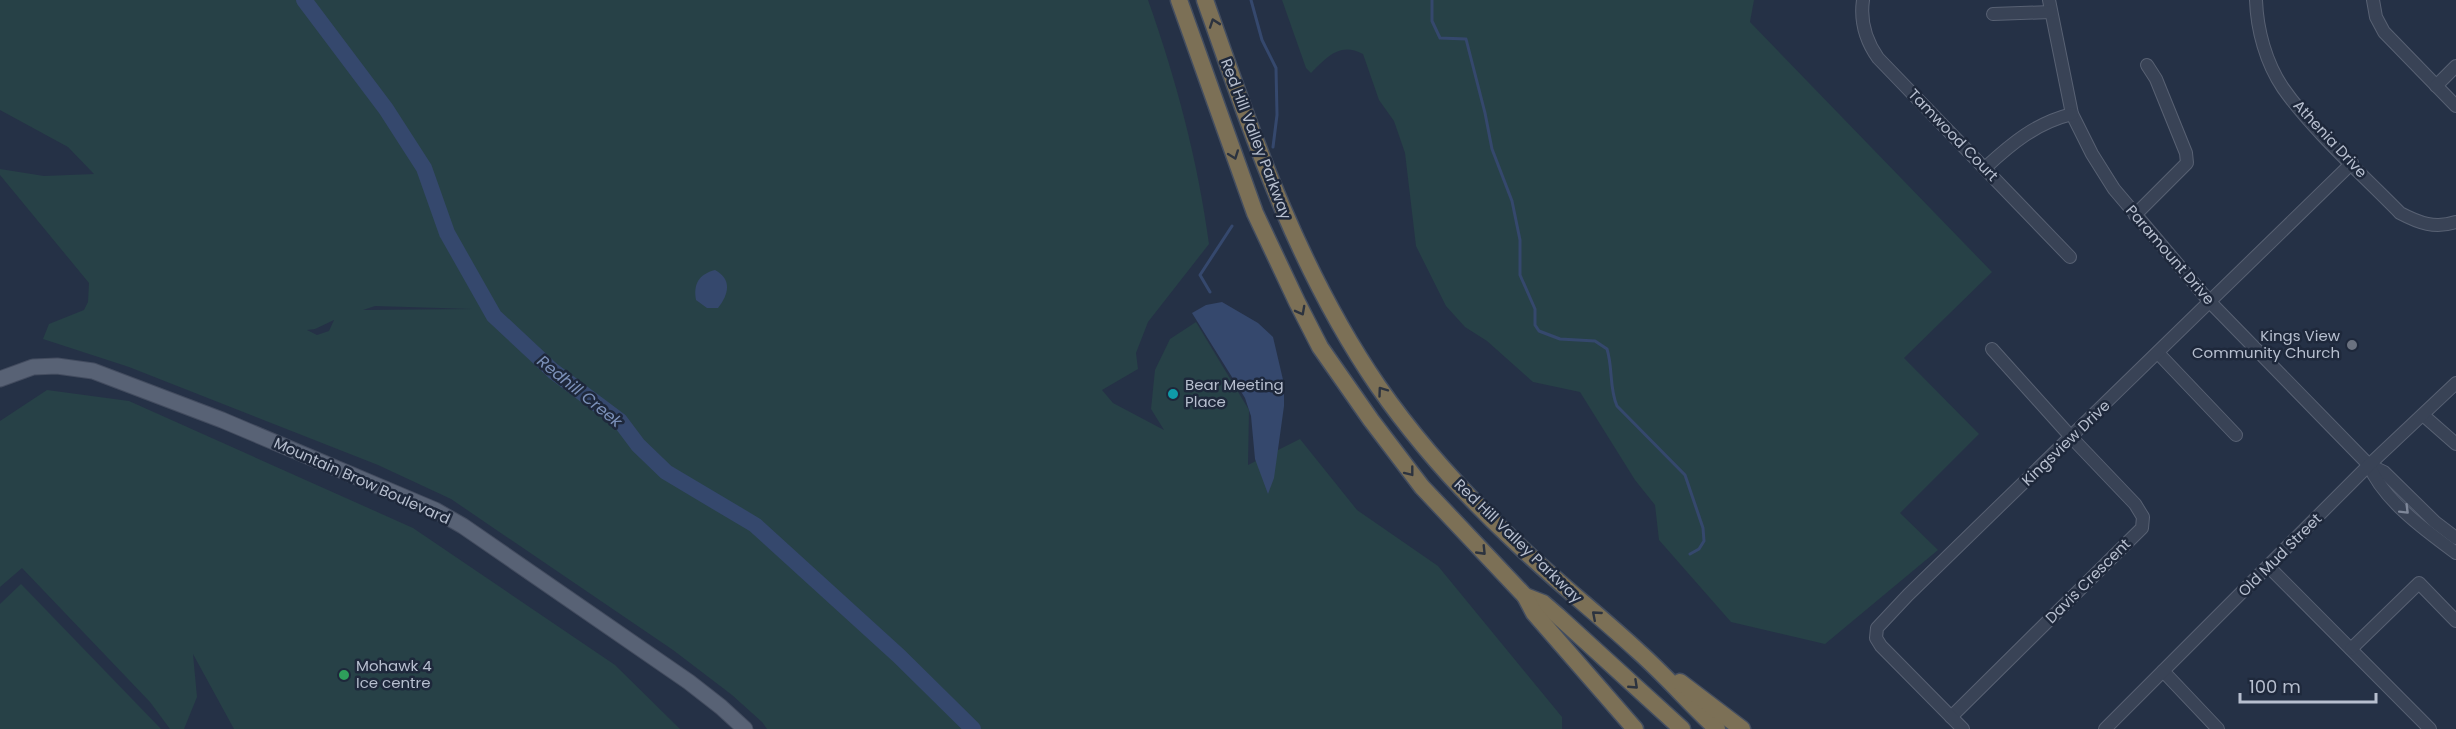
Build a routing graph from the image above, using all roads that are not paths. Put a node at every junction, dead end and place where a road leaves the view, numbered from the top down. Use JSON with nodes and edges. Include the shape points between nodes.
{"nodes":[{"id":1,"x":1179,"y":0,"type":"edge"},
{"id":2,"x":1205,"y":0,"type":"edge"},
{"id":3,"x":1863,"y":0,"type":"edge"},
{"id":4,"x":2256,"y":0,"type":"edge"},
{"id":5,"x":2373,"y":0,"type":"edge"},
{"id":6,"x":2050,"y":6,"type":"edge"},
{"id":7,"x":1994,"y":14,"type":"dead end"},
{"id":8,"x":2147,"y":65,"type":"dead end"},
{"id":9,"x":2456,"y":66,"type":"edge"},
{"id":10,"x":2436,"y":86,"type":"junction"},
{"id":11,"x":2456,"y":106,"type":"edge"},
{"id":12,"x":2072,"y":114,"type":"junction"},
{"id":13,"x":2352,"y":164,"type":"junction"},
{"id":14,"x":1985,"y":168,"type":"junction"},
{"id":15,"x":2135,"y":215,"type":"junction"},
{"id":16,"x":2456,"y":222,"type":"edge"},
{"id":17,"x":2070,"y":257,"type":"dead end"},
{"id":18,"x":2209,"y":301,"type":"junction"},
{"id":19,"x":1992,"y":349,"type":"dead end"},
{"id":20,"x":2158,"y":353,"type":"junction"},
{"id":21,"x":0,"y":379,"type":"edge"},
{"id":22,"x":2456,"y":383,"type":"edge"},
{"id":23,"x":2423,"y":415,"type":"junction"},
{"id":24,"x":2236,"y":435,"type":"dead end"},
{"id":25,"x":2072,"y":438,"type":"junction"},
{"id":26,"x":2456,"y":444,"type":"edge"},
{"id":27,"x":2369,"y":465,"type":"junction"},
{"id":28,"x":2456,"y":538,"type":"edge"},
{"id":29,"x":2456,"y":553,"type":"edge"},
{"id":30,"x":2269,"y":567,"type":"junction"},
{"id":31,"x":1525,"y":596,"type":"junction"},
{"id":32,"x":2456,"y":621,"type":"edge"},
{"id":33,"x":2351,"y":649,"type":"junction"},
{"id":34,"x":1641,"y":653,"type":"junction"},
{"id":35,"x":2163,"y":671,"type":"junction"},
{"id":36,"x":1951,"y":717,"type":"junction"},
{"id":37,"x":745,"y":729,"type":"edge"},
{"id":38,"x":1635,"y":729,"type":"edge"},
{"id":39,"x":1682,"y":729,"type":"edge"},
{"id":40,"x":1717,"y":729,"type":"edge"},
{"id":41,"x":1742,"y":729,"type":"edge"},
{"id":42,"x":1963,"y":729,"type":"edge"},
{"id":43,"x":2105,"y":729,"type":"edge"},
{"id":44,"x":2218,"y":729,"type":"edge"},
{"id":45,"x":2430,"y":729,"type":"edge"}],
"edges":[{"from":1,"to":31,"type":"highway","name":"Red Hill Valley Parkway","one_way":true,"via":[[1255,213],[1320,347],[1417,481]]},
{"from":34,"to":2,"type":"highway","name":"Red Hill Valley Parkway","one_way":true,"via":[[1513,541],[1424,446],[1378,386],[1325,300],[1293,235]]},
{"from":3,"to":14,"type":"street","name":"Tamwood Court","via":[[1864,29],[1878,58]]},
{"from":4,"to":13,"type":"street","name":"Athenia Drive","via":[[2260,34],[2283,87]]},
{"from":5,"to":10,"type":"street","via":[[2384,32]]},
{"from":6,"to":7,"type":"street"},
{"from":6,"to":12,"type":"street","name":"Paramount Drive"},
{"from":8,"to":15,"type":"street","via":[[2187,163]]},
{"from":9,"to":10,"type":"street"},
{"from":10,"to":11,"type":"street"},
{"from":12,"to":14,"type":"street","via":[[2016,139]]},
{"from":12,"to":15,"type":"street","name":"Paramount Drive","via":[[2092,154]]},
{"from":13,"to":16,"type":"street","name":"Athenia Drive","via":[[2400,213],[2417,223],[2434,226]]},
{"from":13,"to":18,"type":"street","name":"Kingsview Drive"},
{"from":14,"to":17,"type":"street","name":"Tamwood Court"},
{"from":15,"to":18,"type":"street","name":"Paramount Drive"},
{"from":18,"to":20,"type":"street","name":"Kingsview Drive"},
{"from":18,"to":27,"type":"street","name":"Paramount Drive"},
{"from":19,"to":25,"type":"street"},
{"from":20,"to":24,"type":"street"},
{"from":20,"to":25,"type":"street","name":"Kingsview Drive"},
{"from":21,"to":37,"type":"main road","name":"Mountain Brow Boulevard","via":[[33,367],[93,371],[435,510],[670,669]]},
{"from":22,"to":23,"type":"street","name":"Old Mud Street"},
{"from":23,"to":26,"type":"street"},
{"from":23,"to":27,"type":"street","name":"Old Mud Street"},
{"from":25,"to":36,"type":"street","name":"Davis Crescent","via":[[2135,504],[2143,517],[2142,528]]},
{"from":25,"to":36,"type":"street","name":"Kingsview Drive","via":[[1877,628],[1876,638],[1881,646]]},
{"from":27,"to":28,"type":"street","via":[[2384,472]]},
{"from":27,"to":29,"type":"street","one_way":true,"via":[[2376,482],[2419,525]]},
{"from":27,"to":30,"type":"street","name":"Old Mud Street"},
{"from":30,"to":33,"type":"street"},
{"from":30,"to":35,"type":"street","name":"Old Mud Street"},
{"from":31,"to":38,"type":"highway","via":[[1534,613]]},
{"from":31,"to":39,"type":"highway","name":"Red Hill Valley Parkway","one_way":true,"via":[[1543,603]]},
{"from":32,"to":33,"type":"street","via":[[2419,583]]},
{"from":33,"to":45,"type":"street"},
{"from":34,"to":40,"type":"highway","name":"Red Hill Valley Parkway"},
{"from":34,"to":41,"type":"highway"},
{"from":35,"to":43,"type":"street","name":"Old Mud Street"},
{"from":35,"to":44,"type":"street"},
{"from":36,"to":42,"type":"street","name":"Kingsview Drive"}]}
